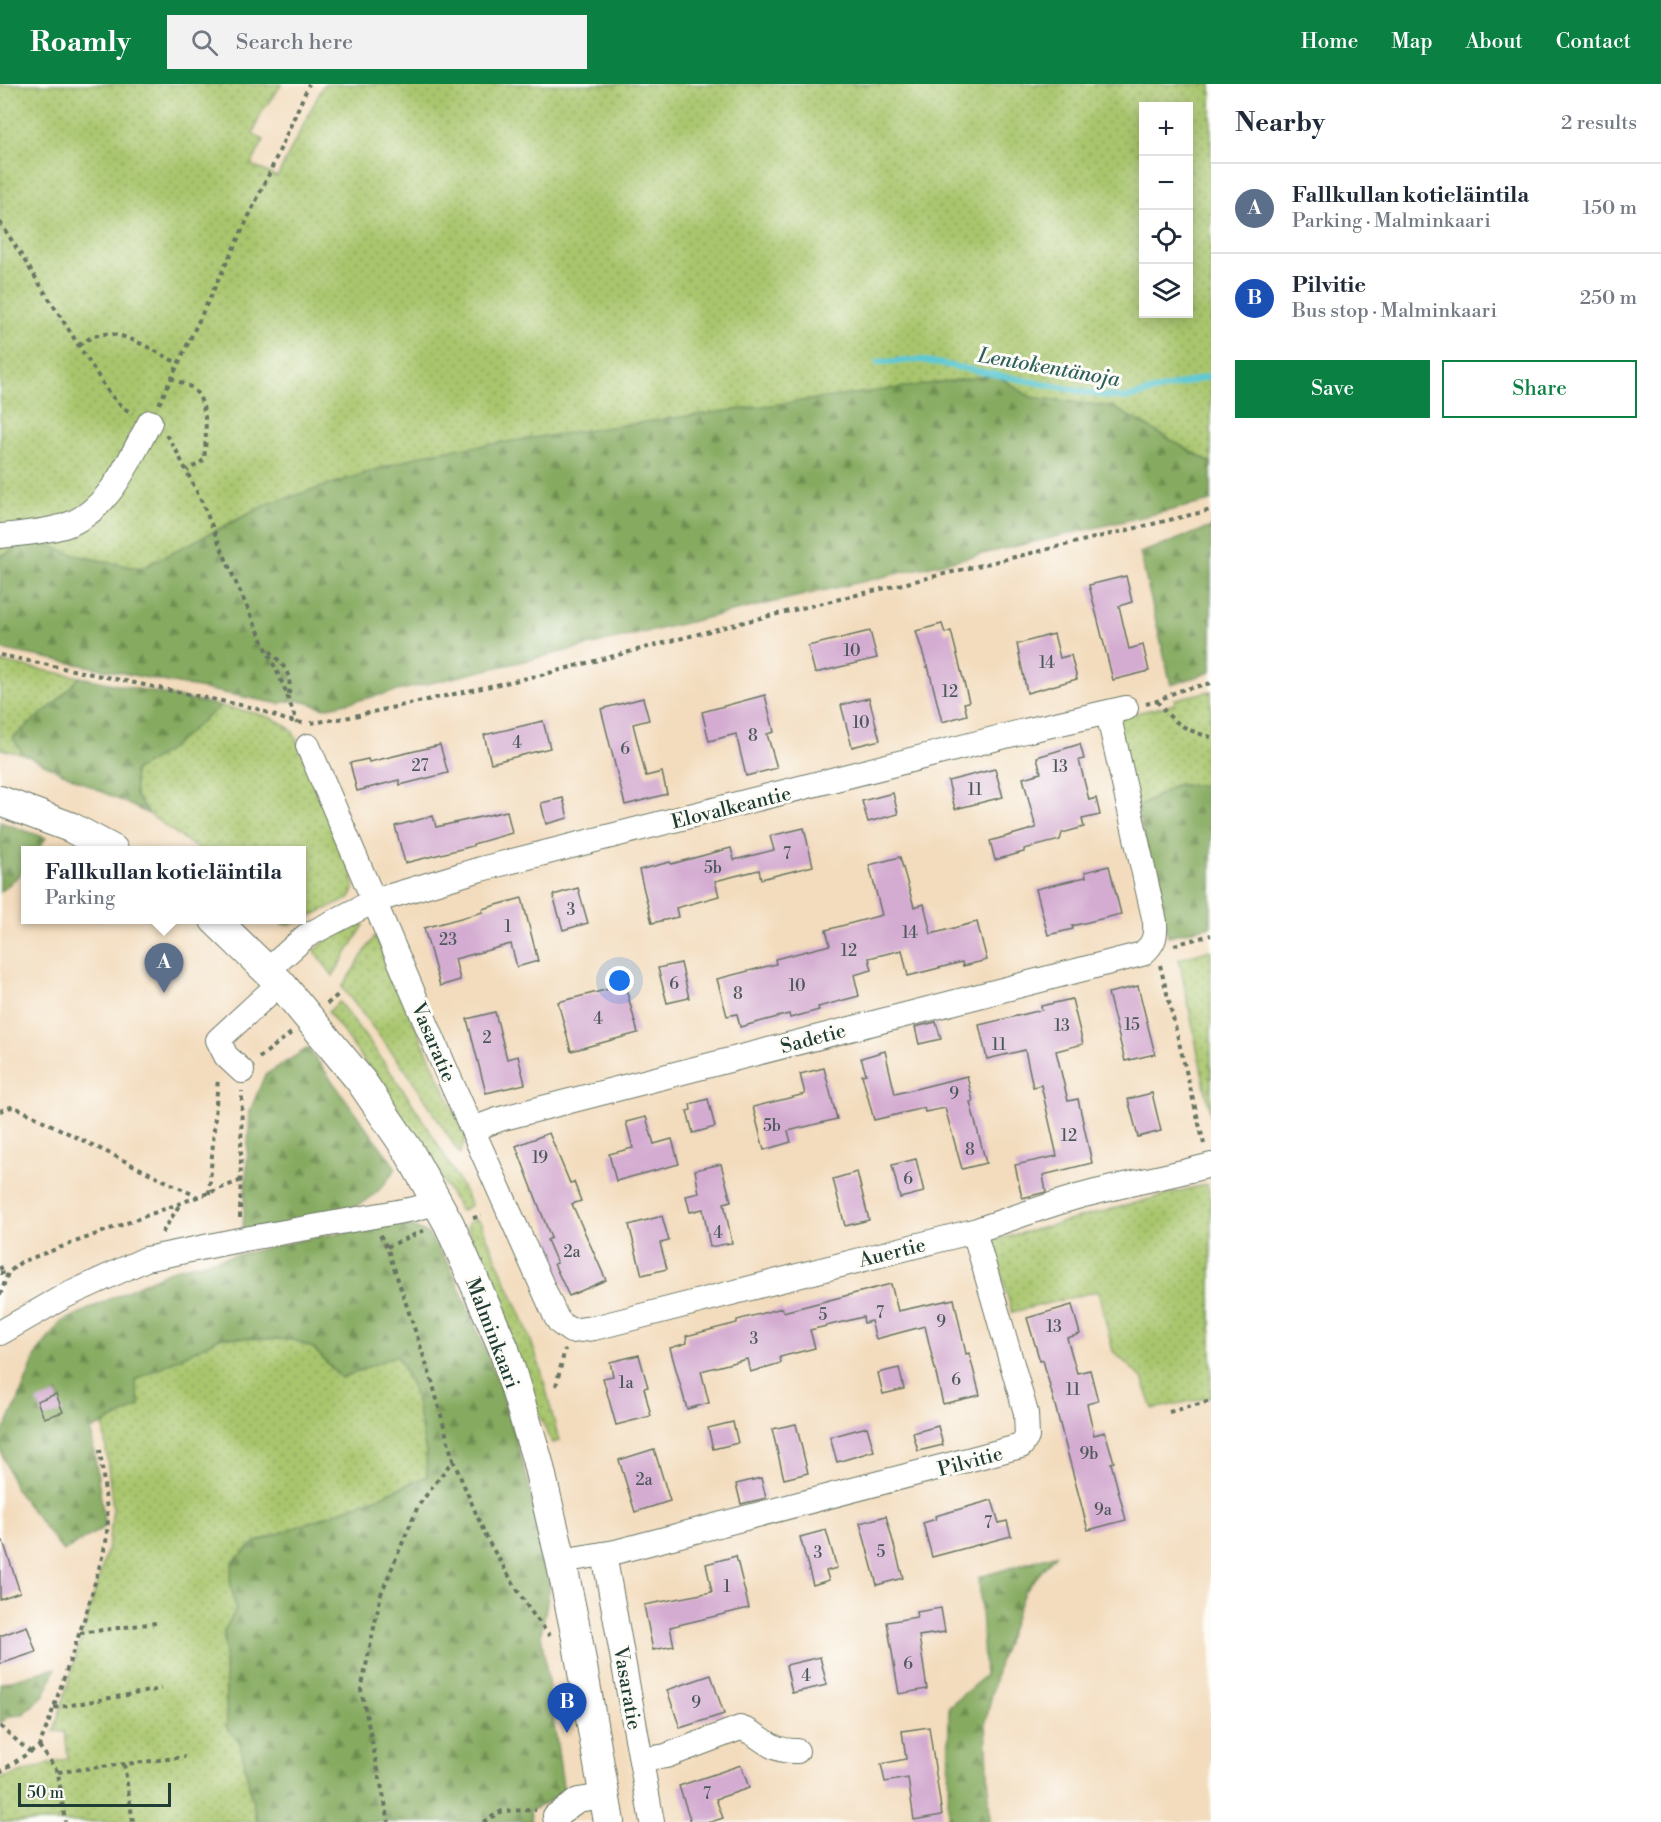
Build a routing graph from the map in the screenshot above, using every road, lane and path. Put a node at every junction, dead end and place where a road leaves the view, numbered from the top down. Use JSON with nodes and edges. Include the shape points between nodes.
{"nodes":[{"id":1,"x":309,"y":84,"type":"edge"},
{"id":2,"x":0,"y":222,"type":"edge"},
{"id":3,"x":79,"y":345,"type":"junction"},
{"id":4,"x":178,"y":363,"type":"junction"},
{"id":5,"x":171,"y":378,"type":"junction"},
{"id":6,"x":150,"y":422,"type":"junction"},
{"id":7,"x":187,"y":471,"type":"junction"},
{"id":8,"x":1211,"y":510,"type":"edge"},
{"id":9,"x":0,"y":536,"type":"edge"},
{"id":10,"x":266,"y":647,"type":"junction"},
{"id":11,"x":0,"y":655,"type":"edge"},
{"id":12,"x":1211,"y":683,"type":"edge"},
{"id":13,"x":288,"y":700,"type":"junction"},
{"id":14,"x":1157,"y":701,"type":"junction"},
{"id":15,"x":1117,"y":711,"type":"junction"},
{"id":16,"x":298,"y":723,"type":"junction"},
{"id":17,"x":1211,"y":737,"type":"edge"},
{"id":18,"x":308,"y":746,"type":"dead end"},
{"id":19,"x":0,"y":801,"type":"edge"},
{"id":20,"x":106,"y":846,"type":"edge"},
{"id":21,"x":374,"y":901,"type":"junction"},
{"id":22,"x":219,"y":924,"type":"edge"},
{"id":23,"x":1211,"y":935,"type":"edge"},
{"id":24,"x":1152,"y":945,"type":"junction"},
{"id":25,"x":274,"y":976,"type":"junction"},
{"id":26,"x":298,"y":1028,"type":"dead end"},
{"id":27,"x":235,"y":1064,"type":"junction"},
{"id":28,"x":0,"y":1111,"type":"edge"},
{"id":29,"x":473,"y":1129,"type":"junction"},
{"id":30,"x":1210,"y":1165,"type":"edge"},
{"id":31,"x":242,"y":1180,"type":"junction"},
{"id":32,"x":208,"y":1194,"type":"junction"},
{"id":33,"x":198,"y":1197,"type":"junction"},
{"id":34,"x":439,"y":1202,"type":"junction"},
{"id":35,"x":369,"y":1217,"type":"junction"},
{"id":36,"x":425,"y":1230,"type":"dead end"},
{"id":37,"x":974,"y":1232,"type":"junction"},
{"id":38,"x":239,"y":1240,"type":"junction"},
{"id":39,"x":387,"y":1247,"type":"junction"},
{"id":40,"x":0,"y":1266,"type":"edge"},
{"id":41,"x":4,"y":1272,"type":"edge"},
{"id":42,"x":0,"y":1295,"type":"edge"},
{"id":43,"x":571,"y":1331,"type":"junction"},
{"id":44,"x":0,"y":1333,"type":"edge"},
{"id":45,"x":556,"y":1386,"type":"dead end"},
{"id":46,"x":1211,"y":1401,"type":"edge"},
{"id":47,"x":1169,"y":1412,"type":"dead end"},
{"id":48,"x":100,"y":1450,"type":"dead end"},
{"id":49,"x":453,"y":1460,"type":"junction"},
{"id":50,"x":604,"y":1554,"type":"junction"},
{"id":51,"x":561,"y":1561,"type":"junction"},
{"id":52,"x":156,"y":1623,"type":"dead end"},
{"id":53,"x":80,"y":1633,"type":"junction"},
{"id":54,"x":554,"y":1641,"type":"dead end"},
{"id":55,"x":160,"y":1689,"type":"dead end"},
{"id":56,"x":54,"y":1708,"type":"junction"},
{"id":57,"x":0,"y":1726,"type":"edge"},
{"id":58,"x":39,"y":1746,"type":"junction"},
{"id":59,"x":797,"y":1751,"type":"dead end"},
{"id":60,"x":30,"y":1752,"type":"junction"},
{"id":61,"x":185,"y":1757,"type":"dead end"},
{"id":62,"x":641,"y":1760,"type":"junction"},
{"id":63,"x":124,"y":1764,"type":"junction"},
{"id":64,"x":0,"y":1772,"type":"edge"},
{"id":65,"x":58,"y":1772,"type":"junction"},
{"id":66,"x":606,"y":1809,"type":"edge"},
{"id":67,"x":556,"y":1819,"type":"edge"},
{"id":68,"x":65,"y":1822,"type":"edge"},
{"id":69,"x":133,"y":1822,"type":"edge"},
{"id":70,"x":389,"y":1822,"type":"edge"},
{"id":71,"x":483,"y":1822,"type":"edge"},
{"id":72,"x":652,"y":1822,"type":"edge"}],
"edges":[{"from":1,"to":4,"type":"path"},
{"from":2,"to":3,"type":"path"},
{"from":3,"to":4,"type":"path","via":[[96,335],[111,334],[129,338]]},
{"from":3,"to":6,"type":"path","via":[[109,393],[123,408]]},
{"from":4,"to":5,"type":"path"},
{"from":5,"to":6,"type":"path"},
{"from":5,"to":7,"type":"path","via":[[192,388],[204,411],[204,460]]},
{"from":6,"to":7,"type":"path","via":[[166,435]]},
{"from":6,"to":9,"type":"street","via":[[115,484],[96,508],[66,525]]},
{"from":7,"to":10,"type":"path"},
{"from":8,"to":16,"type":"path","via":[[541,675],[345,718]]},
{"from":10,"to":13,"type":"path"},
{"from":10,"to":13,"type":"path","via":[[290,678]]},
{"from":11,"to":16,"type":"path","via":[[255,708]]},
{"from":12,"to":14,"type":"path"},
{"from":13,"to":16,"type":"path"},
{"from":14,"to":15,"type":"path"},
{"from":14,"to":17,"type":"path","via":[[1178,724]]},
{"from":15,"to":21,"type":"street","name":"Elovalkeantie","via":[[481,869]]},
{"from":15,"to":24,"type":"street","via":[[1155,922]]},
{"from":18,"to":21,"type":"street","name":"Vasaratie"},
{"from":19,"to":20,"type":"main road","via":[[70,827]]},
{"from":21,"to":25,"type":"street","name":"Elovalkeantie","via":[[306,936]]},
{"from":21,"to":29,"type":"street","name":"Vasaratie"},
{"from":22,"to":25,"type":"main road","name":"Malminkaari"},
{"from":23,"to":24,"type":"path","via":[[1176,945]]},
{"from":24,"to":29,"type":"street","name":"Sadetie","via":[[1142,954]]},
{"from":24,"to":30,"type":"path"},
{"from":25,"to":27,"type":"street","name":"Elovalkeantie","via":[[218,1040]]},
{"from":25,"to":34,"type":"main road","name":"Malminkaari","via":[[361,1081]]},
{"from":26,"to":27,"type":"path"},
{"from":27,"to":31,"type":"path"},
{"from":27,"to":32,"type":"path","via":[[220,1067],[215,1089]]},
{"from":28,"to":33,"type":"path","via":[[19,1109]]},
{"from":29,"to":43,"type":"street","name":"Vasaratie","via":[[556,1317]]},
{"from":30,"to":37,"type":"street","name":"Auertie","via":[[1075,1198]]},
{"from":31,"to":32,"type":"path"},
{"from":31,"to":38,"type":"path"},
{"from":32,"to":33,"type":"path"},
{"from":33,"to":41,"type":"path","via":[[21,1262]]},
{"from":34,"to":35,"type":"street"},
{"from":34,"to":51,"type":"main road","name":"Malminkaari","via":[[504,1349],[537,1460]]},
{"from":35,"to":38,"type":"street"},
{"from":35,"to":39,"type":"path"},
{"from":36,"to":39,"type":"path"},
{"from":37,"to":43,"type":"street","name":"Auertie"},
{"from":37,"to":50,"type":"street","name":"Pilvitie","via":[[1026,1413],[1027,1437],[1021,1446]]},
{"from":38,"to":44,"type":"street","via":[[146,1259],[63,1297]]},
{"from":39,"to":49,"type":"path","via":[[432,1381]]},
{"from":40,"to":41,"type":"path"},
{"from":41,"to":42,"type":"path"},
{"from":43,"to":45,"type":"path"},
{"from":46,"to":47,"type":"path"},
{"from":48,"to":53,"type":"path","via":[[108,1519],[106,1543]]},
{"from":49,"to":54,"type":"path","via":[[488,1541],[529,1609]]},
{"from":49,"to":70,"type":"path","via":[[418,1506],[381,1594],[362,1690]]},
{"from":50,"to":51,"type":"street","name":"Pilvitie"},
{"from":50,"to":62,"type":"street","name":"Vasaratie"},
{"from":51,"to":66,"type":"main road","name":"Malminkaari"},
{"from":52,"to":53,"type":"path"},
{"from":53,"to":56,"type":"path"},
{"from":55,"to":56,"type":"path"},
{"from":56,"to":58,"type":"path"},
{"from":57,"to":60,"type":"path"},
{"from":58,"to":60,"type":"path"},
{"from":58,"to":65,"type":"path"},
{"from":59,"to":62,"type":"street","via":[[785,1752],[740,1728],[666,1756]]},
{"from":60,"to":64,"type":"path"},
{"from":61,"to":63,"type":"path"},
{"from":62,"to":72,"type":"street","name":"Vasaratie"},
{"from":63,"to":65,"type":"path"},
{"from":63,"to":69,"type":"path"},
{"from":65,"to":68,"type":"path"},
{"from":66,"to":67,"type":"street","via":[[578,1800]]},
{"from":67,"to":71,"type":"path","via":[[535,1810],[502,1811]]}]}
